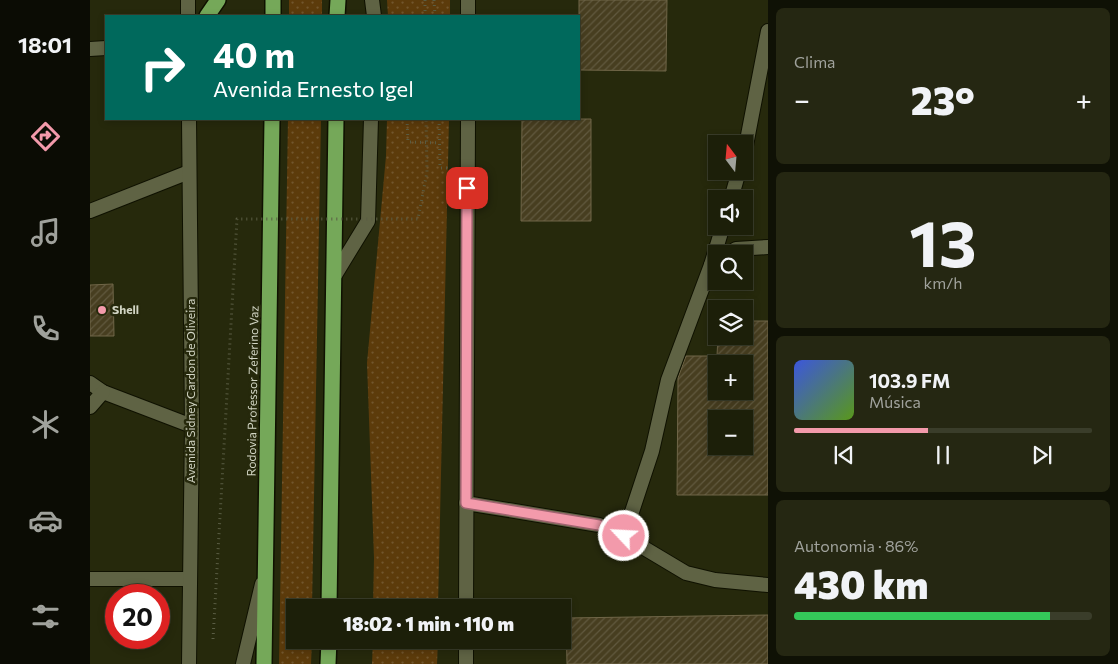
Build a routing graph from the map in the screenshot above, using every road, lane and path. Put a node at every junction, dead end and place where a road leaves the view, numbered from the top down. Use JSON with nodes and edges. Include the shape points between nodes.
{"nodes":[{"id":1,"x":188,"y":0,"type":"edge"},
{"id":2,"x":218,"y":0,"type":"edge"},
{"id":3,"x":273,"y":0,"type":"edge"},
{"id":4,"x":338,"y":0,"type":"edge"},
{"id":5,"x":372,"y":0,"type":"edge"},
{"id":6,"x":425,"y":0,"type":"edge"},
{"id":7,"x":434,"y":0,"type":"edge"},
{"id":8,"x":468,"y":0,"type":"edge"},
{"id":9,"x":188,"y":15,"type":"edge"},
{"id":10,"x":208,"y":15,"type":"edge"},
{"id":11,"x":273,"y":15,"type":"edge"},
{"id":12,"x":337,"y":15,"type":"edge"},
{"id":13,"x":374,"y":15,"type":"edge"},
{"id":14,"x":425,"y":15,"type":"edge"},
{"id":15,"x":435,"y":15,"type":"edge"},
{"id":16,"x":468,"y":15,"type":"edge"},
{"id":17,"x":768,"y":31,"type":"edge"},
{"id":18,"x":90,"y":48,"type":"edge"},
{"id":19,"x":105,"y":48,"type":"edge"},
{"id":20,"x":189,"y":120,"type":"edge"},
{"id":21,"x":272,"y":120,"type":"edge"},
{"id":22,"x":336,"y":120,"type":"edge"},
{"id":23,"x":371,"y":120,"type":"edge"},
{"id":24,"x":407,"y":120,"type":"edge"},
{"id":25,"x":426,"y":120,"type":"edge"},
{"id":26,"x":439,"y":120,"type":"edge"},
{"id":27,"x":468,"y":120,"type":"edge"},
{"id":28,"x":748,"y":135,"type":"edge"},
{"id":29,"x":189,"y":172,"type":"junction"},
{"id":30,"x":90,"y":211,"type":"edge"},
{"id":31,"x":768,"y":247,"type":"edge"},
{"id":32,"x":753,"y":248,"type":"edge"},
{"id":33,"x":335,"y":276,"type":"junction"},
{"id":34,"x":708,"y":278,"type":"edge"},
{"id":35,"x":90,"y":382,"type":"edge"},
{"id":36,"x":104,"y":392,"type":"junction"},
{"id":37,"x":90,"y":407,"type":"edge"},
{"id":38,"x":192,"y":426,"type":"junction"},
{"id":39,"x":466,"y":503,"type":"junction"},
{"id":40,"x":624,"y":536,"type":"junction"},
{"id":41,"x":264,"y":574,"type":"junction"},
{"id":42,"x":90,"y":579,"type":"edge"},
{"id":43,"x":190,"y":579,"type":"junction"},
{"id":44,"x":768,"y":585,"type":"edge"},
{"id":45,"x":329,"y":599,"type":"edge"},
{"id":46,"x":466,"y":599,"type":"edge"},
{"id":47,"x":214,"y":639,"type":"dead end"},
{"id":48,"x":329,"y":649,"type":"edge"},
{"id":49,"x":466,"y":649,"type":"edge"},
{"id":50,"x":189,"y":664,"type":"edge"},
{"id":51,"x":242,"y":664,"type":"edge"},
{"id":52,"x":264,"y":664,"type":"edge"},
{"id":53,"x":328,"y":664,"type":"edge"},
{"id":54,"x":466,"y":664,"type":"edge"}],
"edges":[{"from":1,"to":9,"type":"street"},
{"from":2,"to":10,"type":"highway"},
{"from":3,"to":11,"type":"highway"},
{"from":4,"to":12,"type":"highway"},
{"from":5,"to":13,"type":"street"},
{"from":6,"to":14,"type":"path"},
{"from":7,"to":15,"type":"path"},
{"from":8,"to":16,"type":"street"},
{"from":17,"to":28,"type":"street"},
{"from":18,"to":19,"type":"street"},
{"from":20,"to":29,"type":"street","name":"Avenida Sidney Cardon de Oliveira"},
{"from":21,"to":41,"type":"highway","name":"Rodovia Professor Zeferino Vaz"},
{"from":22,"to":33,"type":"highway"},
{"from":23,"to":33,"type":"street","via":[[368,221]]},
{"from":24,"to":26,"type":"path","via":[[408,142],[440,143]]},
{"from":25,"to":47,"type":"path","bridge":true,"via":[[427,172],[418,219],[237,219]]},
{"from":27,"to":39,"type":"street"},
{"from":29,"to":30,"type":"street"},
{"from":29,"to":38,"type":"street","name":"Avenida Sidney Cardon de Oliveira"},
{"from":31,"to":32,"type":"street"},
{"from":33,"to":45,"type":"highway"},
{"from":34,"to":40,"type":"street","via":[[668,380],[652,451]]},
{"from":35,"to":36,"type":"street"},
{"from":36,"to":37,"type":"street"},
{"from":36,"to":38,"type":"street"},
{"from":38,"to":43,"type":"street","name":"Avenida Sidney Cardon de Oliveira"},
{"from":39,"to":40,"type":"street","via":[[599,525]]},
{"from":39,"to":46,"type":"street"},
{"from":40,"to":44,"type":"street","via":[[686,573],[716,580]]},
{"from":41,"to":51,"type":"street"},
{"from":41,"to":52,"type":"highway","name":"Rodovia Professor Zeferino Vaz"},
{"from":42,"to":43,"type":"street"},
{"from":43,"to":50,"type":"street","name":"Avenida Sidney Cardon de Oliveira"},
{"from":48,"to":53,"type":"highway"},
{"from":49,"to":54,"type":"street"}]}
